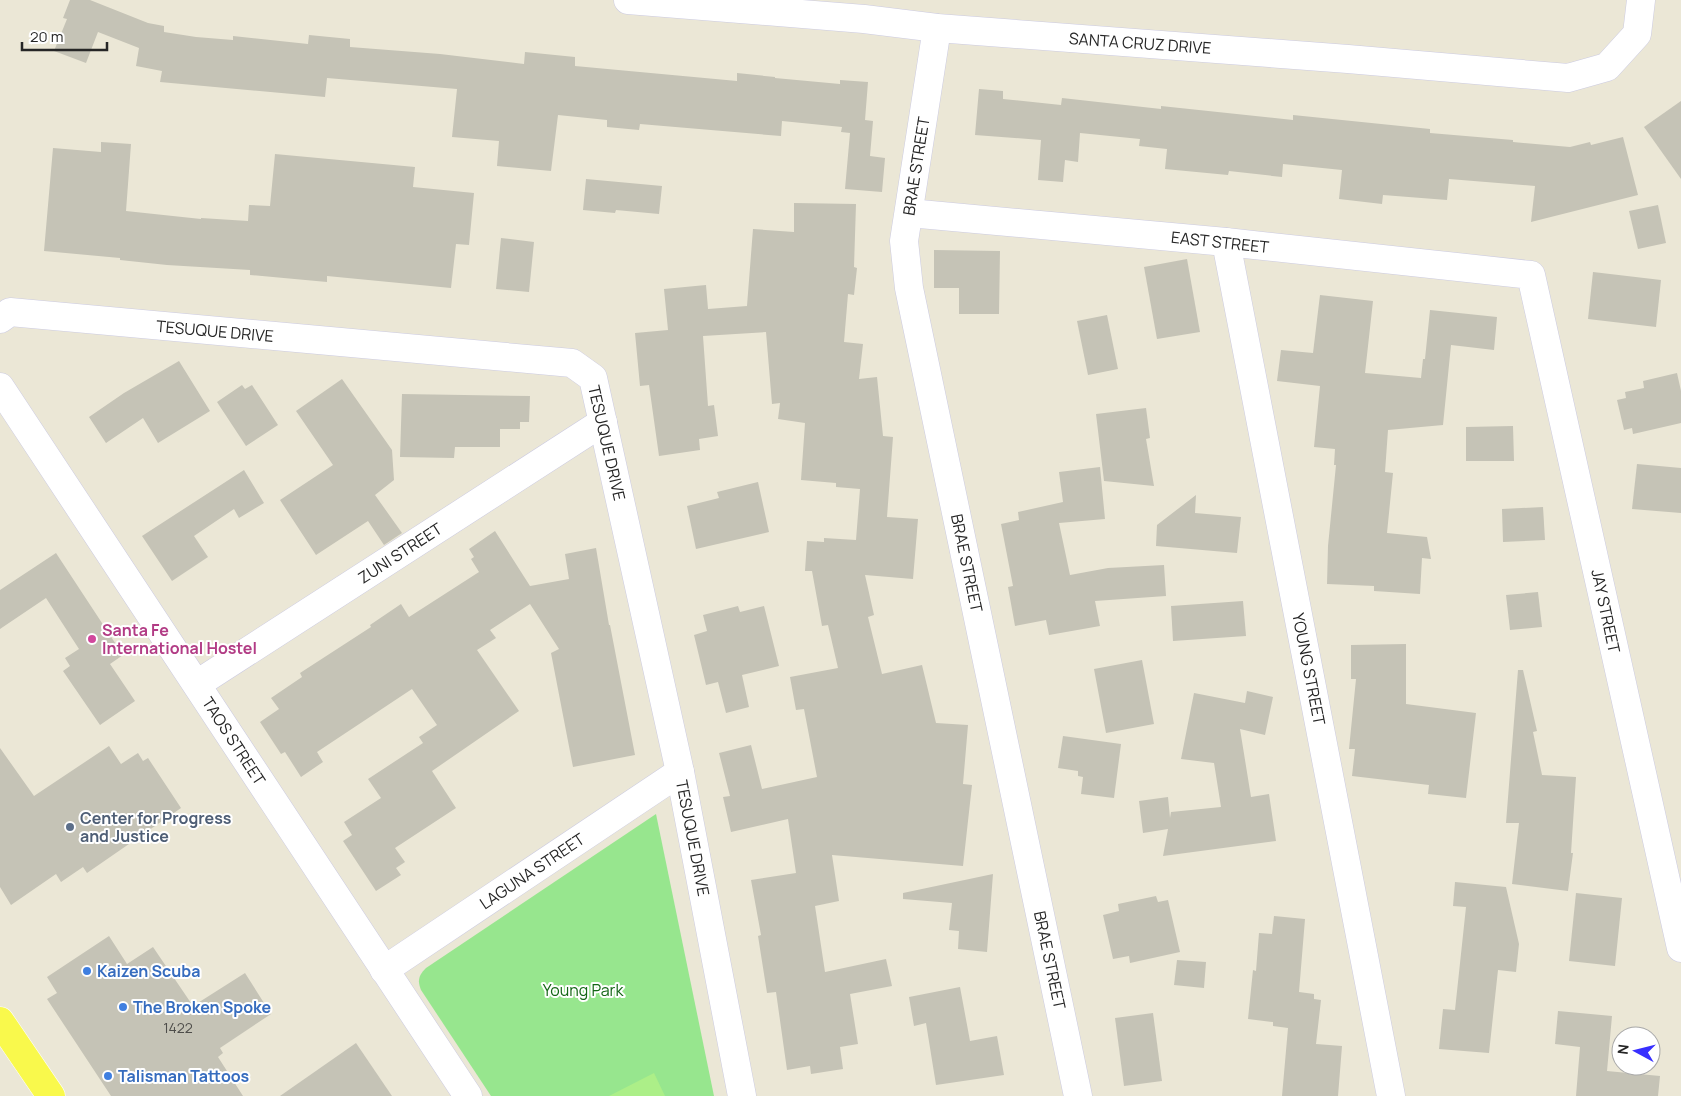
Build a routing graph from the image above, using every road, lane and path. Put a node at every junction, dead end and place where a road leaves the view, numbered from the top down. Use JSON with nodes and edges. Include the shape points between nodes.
{"nodes":[{"id":1,"x":628,"y":0,"type":"edge"},
{"id":2,"x":1641,"y":0,"type":"edge"},
{"id":3,"x":937,"y":28,"type":"junction"},
{"id":4,"x":909,"y":213,"type":"junction"},
{"id":5,"x":1226,"y":242,"type":"junction"},
{"id":6,"x":1531,"y":275,"type":"joint"},
{"id":7,"x":0,"y":318,"type":"edge"},
{"id":8,"x":0,"y":387,"type":"edge"},
{"id":9,"x":603,"y":422,"type":"junction"},
{"id":10,"x":197,"y":684,"type":"junction"},
{"id":11,"x":680,"y":772,"type":"junction"},
{"id":12,"x":1681,"y":948,"type":"edge"},
{"id":13,"x":384,"y":970,"type":"junction"},
{"id":14,"x":0,"y":1021,"type":"edge"},
{"id":15,"x":52,"y":1096,"type":"edge"},
{"id":16,"x":468,"y":1096,"type":"edge"},
{"id":17,"x":742,"y":1096,"type":"edge"},
{"id":18,"x":1078,"y":1096,"type":"edge"},
{"id":19,"x":1391,"y":1096,"type":"edge"}],
"edges":[{"from":1,"to":3,"type":"street","name":"SANTA CRUZ DRIVE"},
{"from":2,"to":3,"type":"street","name":"SANTA CRUZ DRIVE","via":[[1637,34],[1607,67],[1568,78]]},
{"from":3,"to":4,"type":"street","name":"BRAE STREET"},
{"from":4,"to":5,"type":"street","name":"EAST STREET"},
{"from":4,"to":18,"type":"street","name":"BRAE STREET","via":[[904,241],[909,288]]},
{"from":5,"to":6,"type":"street","name":"EAST STREET"},
{"from":5,"to":19,"type":"street","name":"YOUNG STREET"},
{"from":6,"to":12,"type":"street","name":"JAY STREET"},
{"from":7,"to":9,"type":"street","name":"TESUQUE DRIVE","via":[[10,312],[572,363],[593,378]]},
{"from":8,"to":10,"type":"street","name":"TAOS STREET"},
{"from":9,"to":10,"type":"street","name":"ZUNI STREET"},
{"from":9,"to":11,"type":"street","name":"TESUQUE DRIVE"},
{"from":10,"to":13,"type":"street","name":"TAOS STREET"},
{"from":11,"to":13,"type":"street","name":"LAGUNA STREET"},
{"from":11,"to":17,"type":"street","name":"TESUQUE DRIVE"},
{"from":13,"to":16,"type":"street","name":"TAOS STREET"},
{"from":14,"to":15,"type":"main road"}]}
